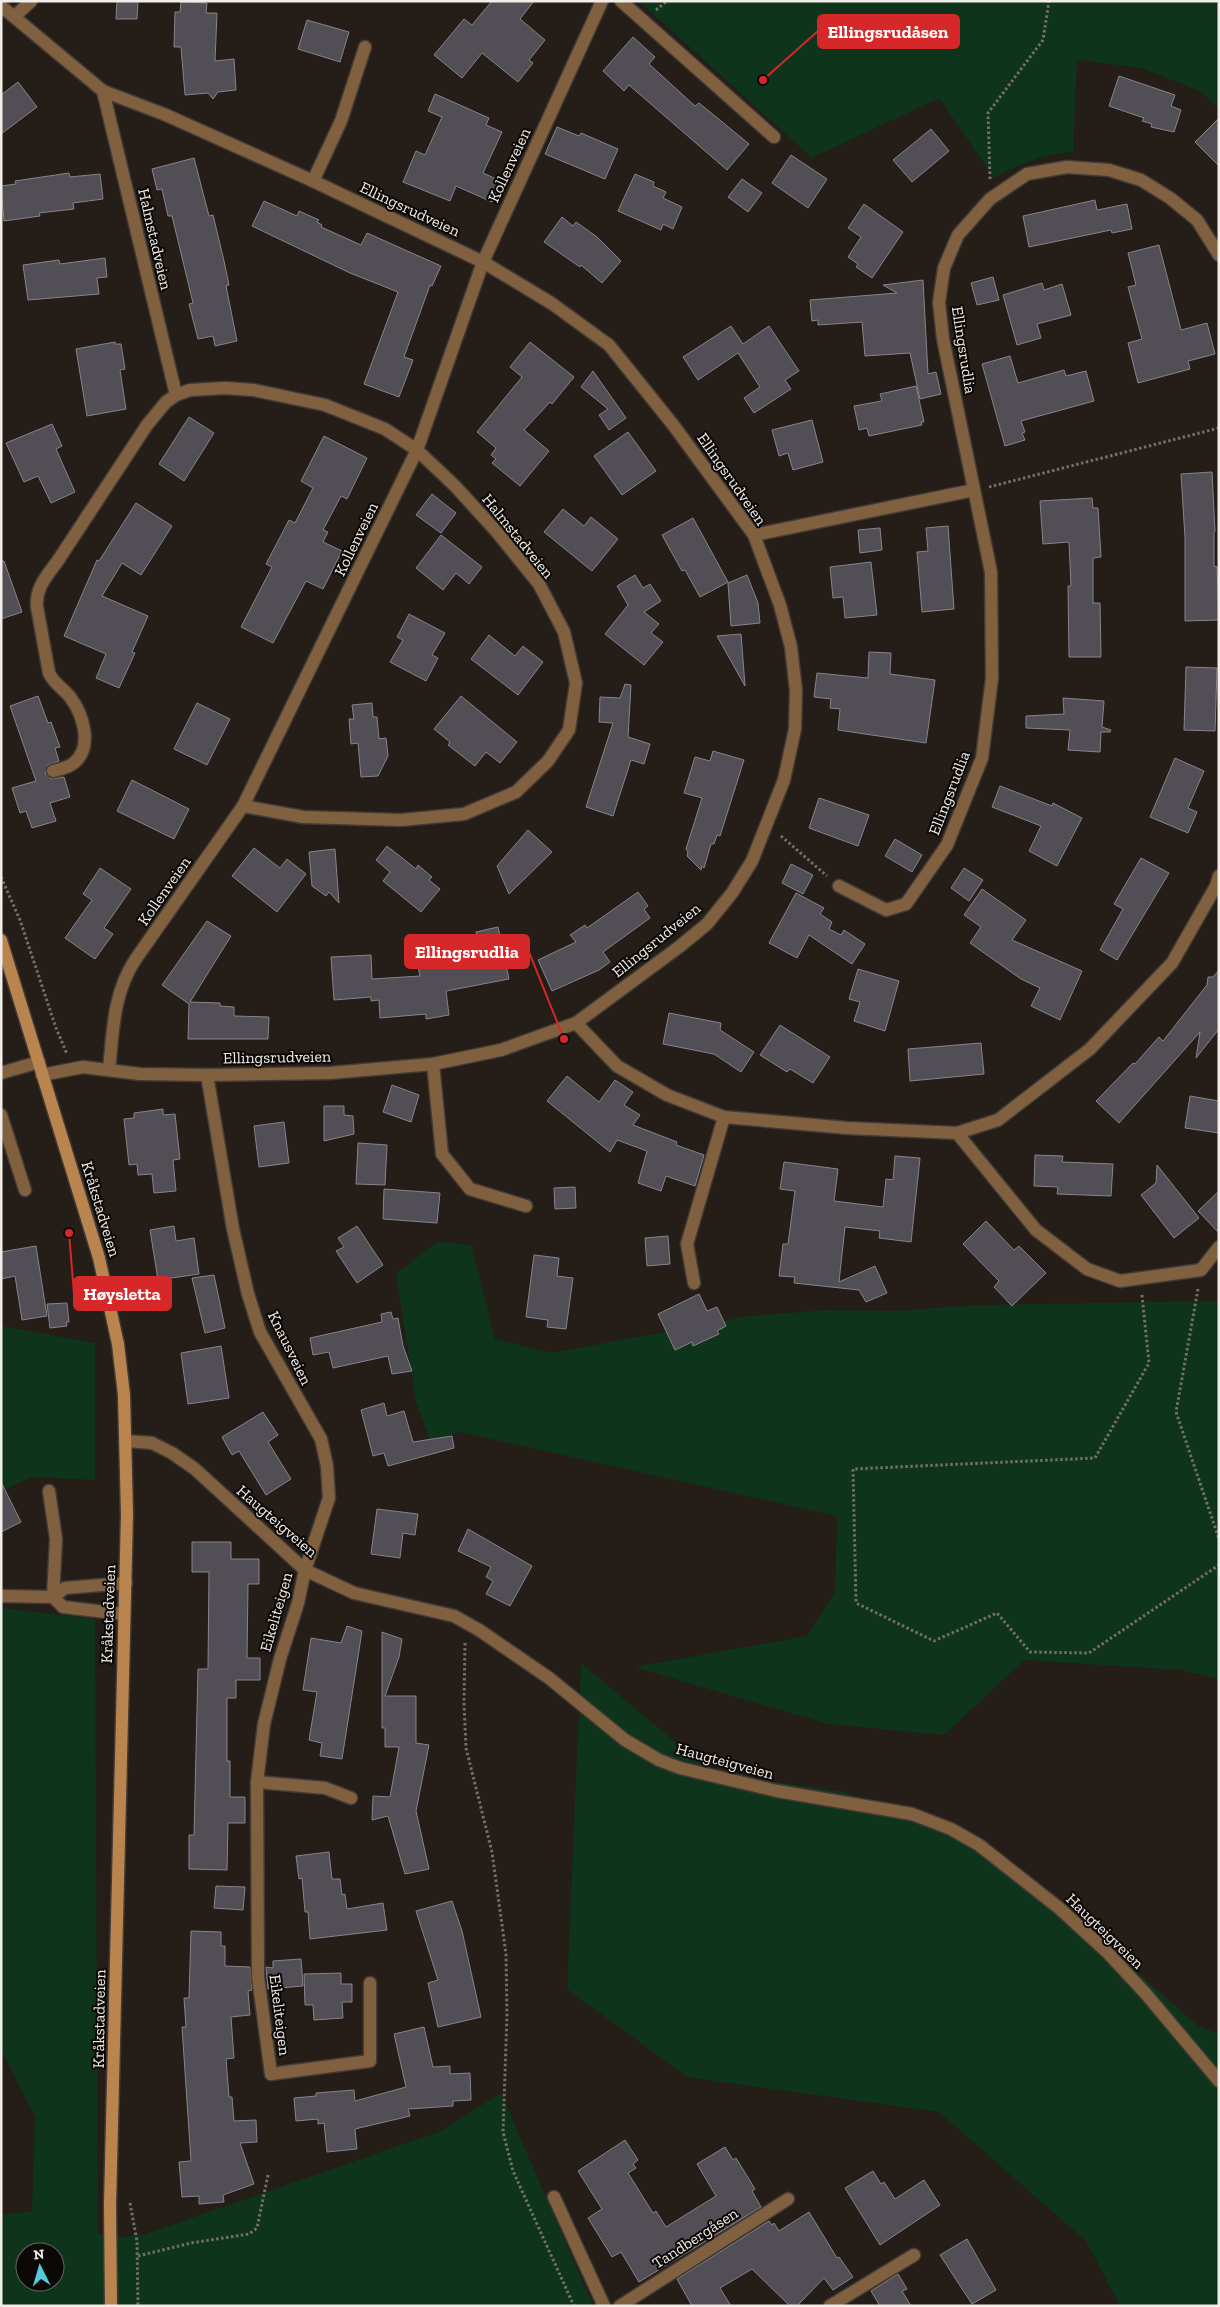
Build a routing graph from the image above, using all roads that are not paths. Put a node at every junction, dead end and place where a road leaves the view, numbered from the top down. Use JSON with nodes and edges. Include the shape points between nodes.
{"nodes":[{"id":1,"x":31,"y":1,"type":"edge"},
{"id":2,"x":602,"y":1,"type":"edge"},
{"id":3,"x":621,"y":1,"type":"edge"},
{"id":4,"x":1,"y":6,"type":"edge"},
{"id":5,"x":15,"y":16,"type":"junction"},
{"id":6,"x":365,"y":47,"type":"dead end"},
{"id":7,"x":104,"y":91,"type":"junction"},
{"id":8,"x":774,"y":138,"type":"dead end"},
{"id":9,"x":313,"y":181,"type":"junction"},
{"id":10,"x":1219,"y":255,"type":"edge"},
{"id":11,"x":483,"y":262,"type":"junction"},
{"id":12,"x":176,"y":395,"type":"junction"},
{"id":13,"x":417,"y":450,"type":"junction"},
{"id":14,"x":974,"y":490,"type":"junction"},
{"id":15,"x":754,"y":535,"type":"junction"},
{"id":16,"x":53,"y":771,"type":"dead end"},
{"id":17,"x":244,"y":806,"type":"junction"},
{"id":18,"x":1219,"y":876,"type":"edge"},
{"id":19,"x":838,"y":886,"type":"road end"},
{"id":20,"x":1,"y":940,"type":"edge"},
{"id":21,"x":576,"y":1023,"type":"junction"},
{"id":22,"x":39,"y":1062,"type":"junction"},
{"id":23,"x":433,"y":1064,"type":"junction"},
{"id":24,"x":109,"y":1070,"type":"junction"},
{"id":25,"x":1,"y":1073,"type":"edge"},
{"id":26,"x":42,"y":1075,"type":"junction"},
{"id":27,"x":207,"y":1075,"type":"junction"},
{"id":28,"x":1,"y":1115,"type":"edge"},
{"id":29,"x":724,"y":1117,"type":"junction"},
{"id":30,"x":957,"y":1133,"type":"junction"},
{"id":31,"x":25,"y":1190,"type":"dead end"},
{"id":32,"x":526,"y":1206,"type":"dead end"},
{"id":33,"x":1219,"y":1247,"type":"edge"},
{"id":34,"x":694,"y":1283,"type":"dead end"},
{"id":35,"x":127,"y":1441,"type":"junction"},
{"id":36,"x":49,"y":1491,"type":"dead end"},
{"id":37,"x":305,"y":1570,"type":"junction"},
{"id":38,"x":126,"y":1583,"type":"junction"},
{"id":39,"x":1,"y":1596,"type":"edge"},
{"id":40,"x":53,"y":1596,"type":"junction"},
{"id":41,"x":123,"y":1614,"type":"junction"},
{"id":42,"x":257,"y":1782,"type":"junction"},
{"id":43,"x":351,"y":1798,"type":"dead end"},
{"id":44,"x":370,"y":1983,"type":"dead end"},
{"id":45,"x":1219,"y":2082,"type":"edge"},
{"id":46,"x":554,"y":2197,"type":"dead end"},
{"id":47,"x":788,"y":2198,"type":"dead end"},
{"id":48,"x":914,"y":2255,"type":"dead end"},
{"id":49,"x":111,"y":2306,"type":"edge"},
{"id":50,"x":604,"y":2306,"type":"edge"},
{"id":51,"x":620,"y":2306,"type":"edge"},
{"id":52,"x":830,"y":2306,"type":"edge"}],
"edges":[{"from":1,"to":5,"type":"street"},
{"from":2,"to":11,"type":"street","name":"Kollenveien"},
{"from":3,"to":8,"type":"street"},
{"from":4,"to":5,"type":"street","name":"Ellingsrudveien"},
{"from":5,"to":7,"type":"street","name":"Ellingsrudveien"},
{"from":6,"to":9,"type":"street","via":[[341,121]]},
{"from":7,"to":9,"type":"street","name":"Ellingsrudveien"},
{"from":7,"to":12,"type":"street","name":"Halmstadveien"},
{"from":9,"to":11,"type":"street","name":"Ellingsrudveien"},
{"from":10,"to":14,"type":"street","name":"Ellingsrudlia","via":[[1196,220],[1170,198],[1141,180],[1109,170],[1067,168],[1027,174],[990,199],[958,235],[944,268],[940,302],[943,339]]},
{"from":11,"to":13,"type":"street","name":"Kollenveien"},
{"from":11,"to":15,"type":"street","name":"Ellingsrudveien","via":[[551,302],[609,345],[674,426]]},
{"from":12,"to":13,"type":"street","name":"Halmstadveien","via":[[190,390],[225,388],[287,396],[358,417],[385,429]]},
{"from":12,"to":16,"type":"street","name":"Halmstadveien","via":[[148,425],[38,592],[38,616],[52,679],[76,706],[84,731],[84,744],[78,758],[66,768]]},
{"from":13,"to":17,"type":"street","name":"Kollenveien"},
{"from":13,"to":17,"type":"street","name":"Halmstadveien","via":[[455,486],[539,584],[564,632],[576,683],[569,730],[548,761],[516,792],[464,814],[401,820],[303,817]]},
{"from":14,"to":15,"type":"street"},
{"from":14,"to":19,"type":"street","name":"Ellingsrudlia","via":[[991,572],[992,678],[982,758],[947,845],[906,904],[886,910]]},
{"from":15,"to":21,"type":"street","name":"Ellingsrudveien","via":[[780,605],[791,648],[796,691],[795,729],[784,780],[752,861],[707,924]]},
{"from":17,"to":24,"type":"street","name":"Kollenveien","via":[[127,972],[117,999]]},
{"from":18,"to":30,"type":"street","via":[[1172,963],[1090,1049],[998,1120]]},
{"from":20,"to":22,"type":"main road","name":"Kråkstadveien"},
{"from":21,"to":23,"type":"street","name":"Ellingsrudveien","via":[[501,1050]]},
{"from":21,"to":29,"type":"street","via":[[617,1066],[667,1096]]},
{"from":22,"to":25,"type":"street"},
{"from":22,"to":26,"type":"main road","name":"Kråkstadveien"},
{"from":23,"to":27,"type":"street","name":"Ellingsrudveien","via":[[330,1073]]},
{"from":23,"to":32,"type":"street","via":[[442,1154],[470,1189]]},
{"from":24,"to":26,"type":"street","name":"Ellingsrudveien","via":[[83,1067]]},
{"from":24,"to":27,"type":"street","name":"Ellingsrudveien"},
{"from":26,"to":35,"type":"main road","name":"Kråkstadveien","via":[[92,1234],[108,1297],[122,1372]]},
{"from":27,"to":37,"type":"street","name":"Knausveien","via":[[233,1229],[248,1294],[260,1332],[320,1439],[327,1466],[329,1498]]},
{"from":28,"to":31,"type":"street"},
{"from":29,"to":30,"type":"street","via":[[847,1128]]},
{"from":29,"to":34,"type":"street","via":[[687,1244]]},
{"from":30,"to":33,"type":"street","via":[[1036,1230],[1087,1269],[1120,1282],[1201,1270]]},
{"from":35,"to":37,"type":"street","name":"Haugteigveien","via":[[152,1444],[195,1469]]},
{"from":35,"to":38,"type":"main road","name":"Kråkstadveien"},
{"from":36,"to":40,"type":"street","via":[[56,1540]]},
{"from":37,"to":42,"type":"street","name":"Eikeliteigen","via":[[264,1724]]},
{"from":37,"to":45,"type":"street","name":"Haugteigveien","via":[[354,1593],[454,1616],[549,1678],[625,1740],[659,1760],[777,1791],[912,1814],[951,1829],[979,1845],[1059,1908],[1107,1952]]},
{"from":38,"to":40,"type":"street","via":[[65,1588]]},
{"from":38,"to":41,"type":"main road","name":"Kråkstadveien"},
{"from":39,"to":40,"type":"street"},
{"from":40,"to":41,"type":"street","via":[[63,1607]]},
{"from":41,"to":49,"type":"main road","name":"Kråkstadveien","via":[[110,2205]]},
{"from":42,"to":43,"type":"street","via":[[325,1788]]},
{"from":42,"to":44,"type":"street","name":"Eikeliteigen","via":[[258,1977],[271,2074],[370,2061]]},
{"from":46,"to":50,"type":"street"},
{"from":47,"to":51,"type":"street","name":"Tandbergåsen"},
{"from":48,"to":52,"type":"street"}]}
